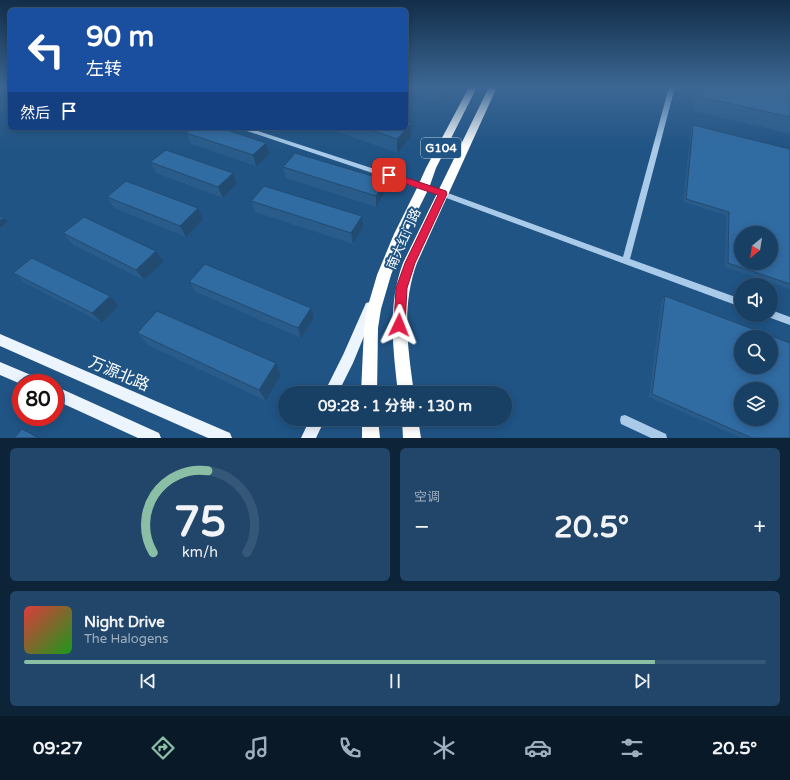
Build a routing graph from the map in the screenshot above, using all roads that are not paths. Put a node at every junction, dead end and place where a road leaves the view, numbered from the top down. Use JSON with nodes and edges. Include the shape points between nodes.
{"nodes":[{"id":1,"x":463,"y":107,"type":"edge"},
{"id":2,"x":483,"y":107,"type":"edge"},
{"id":3,"x":667,"y":107,"type":"edge"},
{"id":4,"x":249,"y":130,"type":"edge"},
{"id":5,"x":423,"y":188,"type":"junction"},
{"id":6,"x":443,"y":194,"type":"junction"},
{"id":7,"x":626,"y":262,"type":"junction"},
{"id":8,"x":384,"y":276,"type":"junction"},
{"id":9,"x":734,"y":301,"type":"edge"},
{"id":10,"x":778,"y":317,"type":"edge"},
{"id":11,"x":790,"y":321,"type":"edge"},
{"id":12,"x":0,"y":340,"type":"edge"},
{"id":13,"x":0,"y":368,"type":"edge"},
{"id":14,"x":13,"y":374,"type":"edge"},
{"id":15,"x":334,"y":386,"type":"edge"},
{"id":16,"x":369,"y":386,"type":"edge"},
{"id":17,"x":405,"y":386,"type":"edge"},
{"id":18,"x":64,"y":397,"type":"edge"},
{"id":19,"x":625,"y":420,"type":"dead end"},
{"id":20,"x":314,"y":426,"type":"edge"},
{"id":21,"x":370,"y":426,"type":"edge"},
{"id":22,"x":411,"y":426,"type":"edge"},
{"id":23,"x":154,"y":438,"type":"edge"},
{"id":24,"x":225,"y":438,"type":"edge"},
{"id":25,"x":308,"y":438,"type":"edge"},
{"id":26,"x":371,"y":438,"type":"edge"},
{"id":27,"x":412,"y":438,"type":"edge"},
{"id":28,"x":662,"y":438,"type":"edge"}],
"edges":[{"from":1,"to":5,"type":"highway","name":"南大红门路","number":"G104"},
{"from":2,"to":6,"type":"highway","name":"南大红门路","number":"G104"},
{"from":3,"to":7,"type":"street"},
{"from":4,"to":5,"type":"street"},
{"from":5,"to":6,"type":"street"},
{"from":5,"to":8,"type":"highway","name":"南大红门路","number":"G104","via":[[400,234]]},
{"from":6,"to":7,"type":"street"},
{"from":6,"to":17,"type":"highway","name":"南大红门路","number":"G104","via":[[410,263],[402,288],[399,339]]},
{"from":7,"to":9,"type":"street"},
{"from":8,"to":15,"type":"main road"},
{"from":8,"to":16,"type":"highway","name":"南大红门路","number":"G104","via":[[371,328]]},
{"from":10,"to":11,"type":"street"},
{"from":12,"to":24,"type":"main road","name":"万源北路"},
{"from":13,"to":14,"type":"main road"},
{"from":18,"to":23,"type":"main road"},
{"from":19,"to":28,"type":"street"},
{"from":20,"to":25,"type":"main road"},
{"from":21,"to":26,"type":"highway"},
{"from":22,"to":27,"type":"highway"}]}
